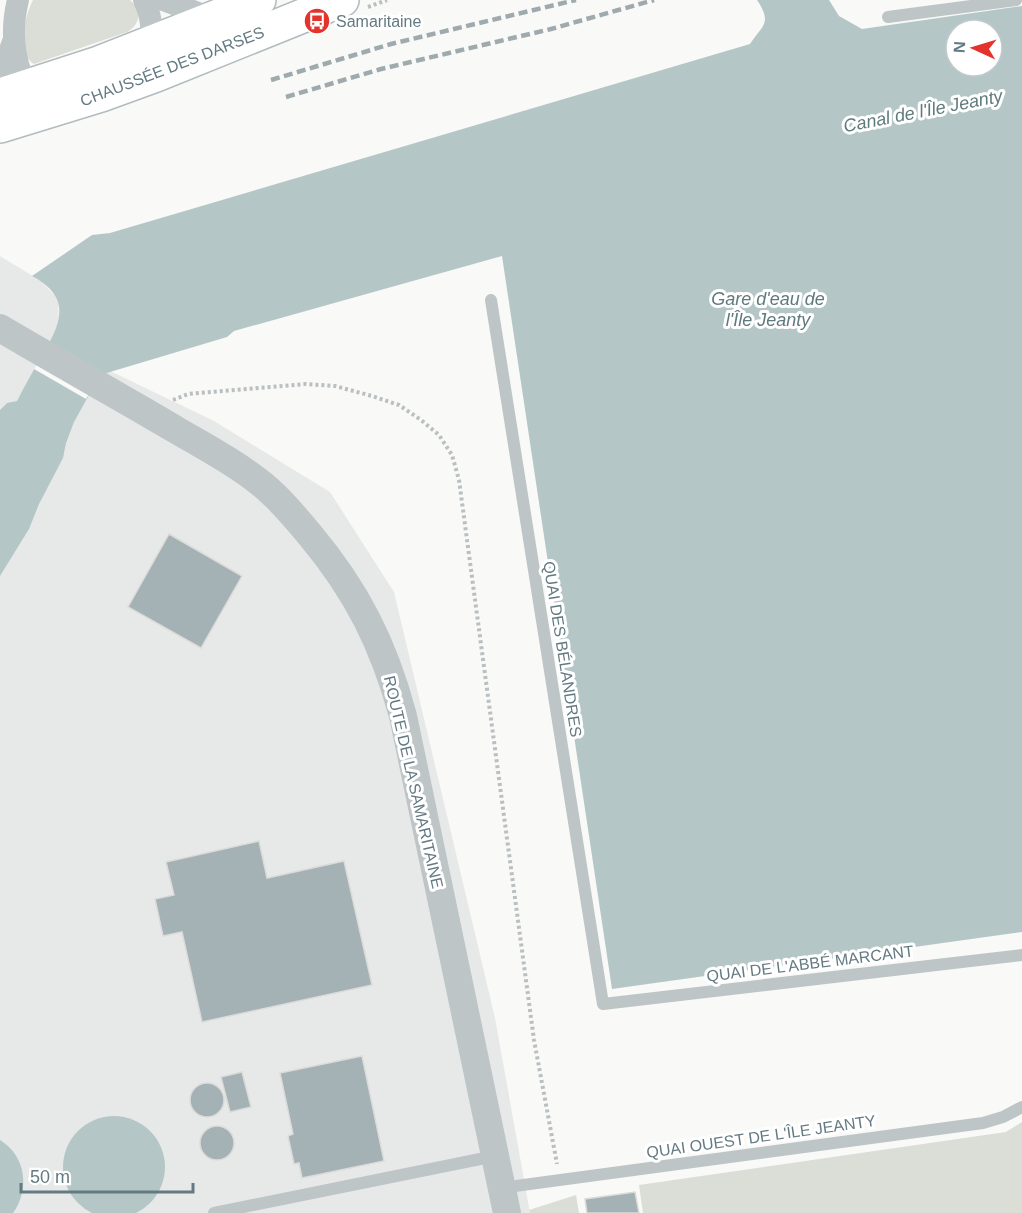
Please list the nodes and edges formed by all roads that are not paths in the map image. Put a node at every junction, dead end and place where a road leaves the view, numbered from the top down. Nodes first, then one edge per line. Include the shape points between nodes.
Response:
1 (144, 0) edge
2 (163, 0) edge
3 (259, 0) edge
4 (342, 0) edge
5 (1016, 0) edge
6 (16, 3) edge
7 (217, 17) junction
8 (888, 17) dead end
9 (14, 37) junction
10 (151, 42) junction
11 (9, 84) edge
12 (123, 87) junction
13 (54, 110) junction
14 (0, 126) edge
15 (491, 300) dead end
16 (7, 333) edge
17 (1022, 955) edge
18 (603, 1004) joint
19 (1022, 1107) edge
20 (495, 1156) junction
21 (504, 1201) edge
22 (214, 1213) edge

1 - 10 street
2 - 7 street
3 - 7 main road, CHAUSSÉE DES DARSES
4 - 12 main road, CHAUSSÉE DES DARSES
5 - 8 lane
6 - 9 street
7 - 10 main road, CHAUSSÉE DES DARSES
9 - 11 street via 17,58
9 - 11 street via 6,61
10 - 11 main road, CHAUSSÉE DES DARSES via 96,64
10 - 12 street via 144,62
11 - 13 street
12 - 13 main road, CHAUSSÉE DES DARSES
13 - 14 main road, CHAUSSÉE DES DARSES
15 - 18 lane, QUAI DES BÉLANDRES
16 - 20 street, ROUTE DE LA SAMARITAINE via 231,463 276,497 353,592 392,677 403,716
17 - 18 lane, QUAI DE L'ABBÉ MARCANT
19 - 21 lane, QUAI OUEST DE L'ÎLE JEANTY via 983,1123 560,1180
20 - 21 street, ROUTE DE LA SAMARITAINE
20 - 22 lane

